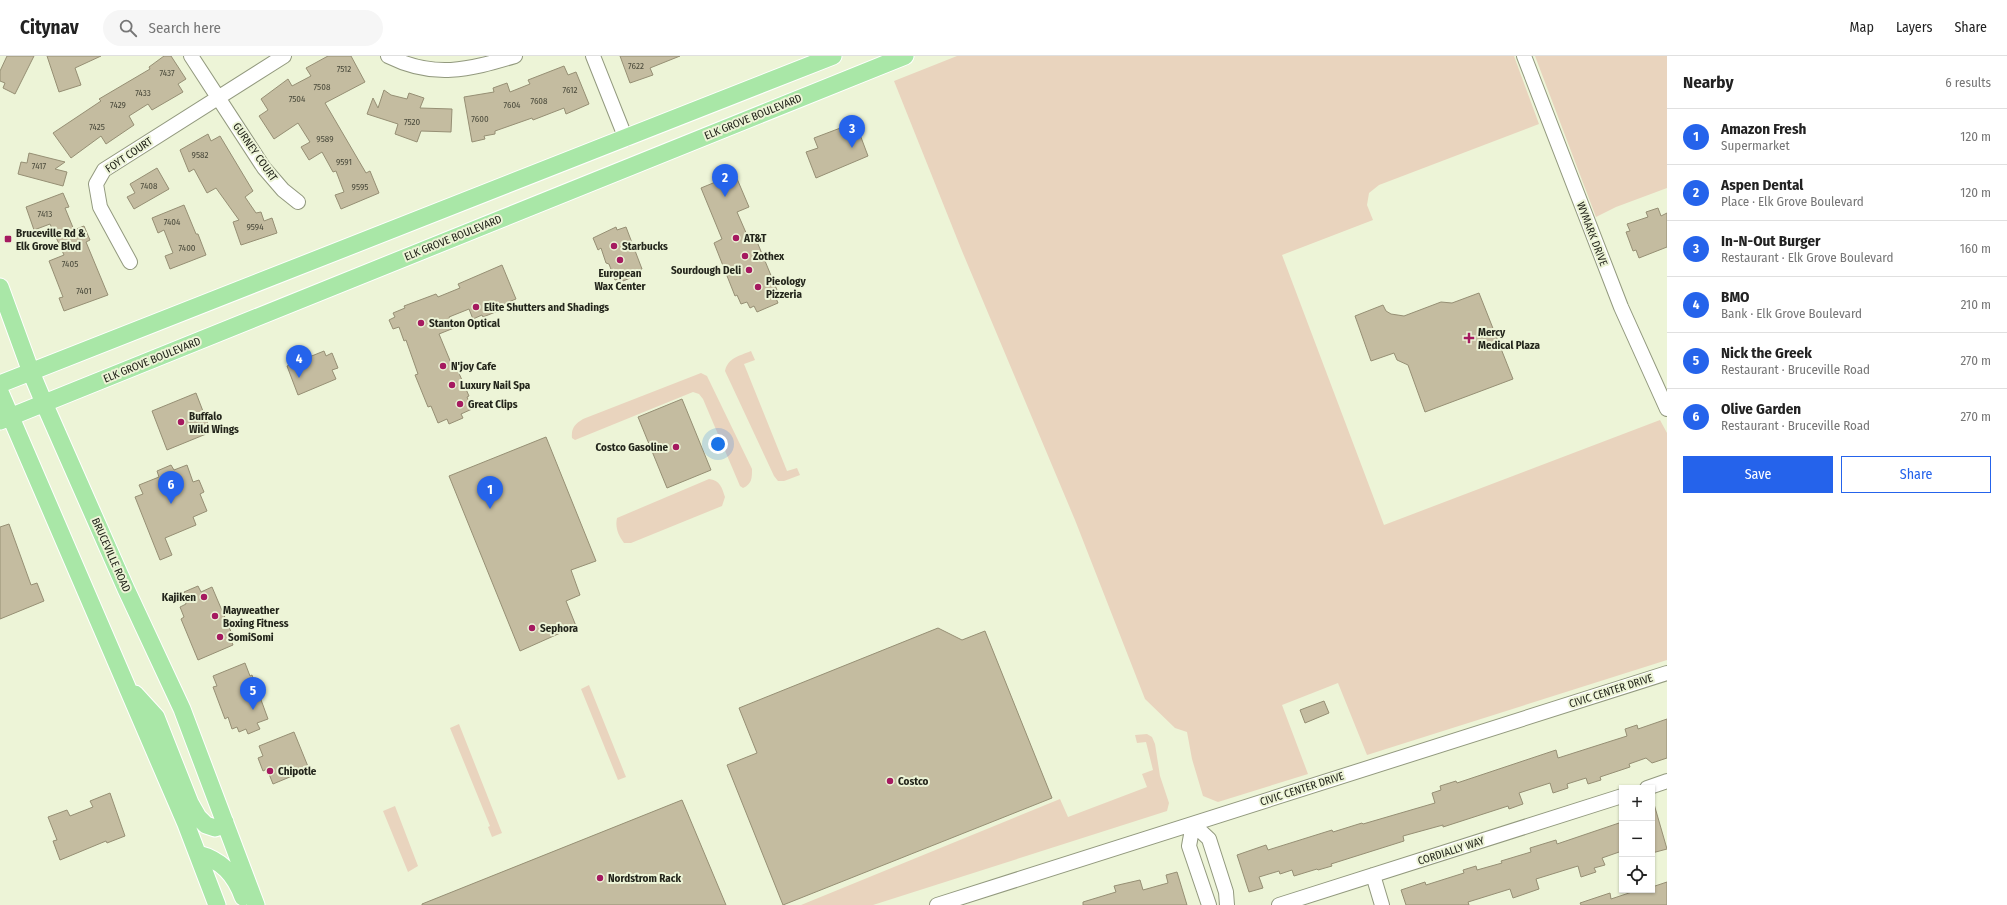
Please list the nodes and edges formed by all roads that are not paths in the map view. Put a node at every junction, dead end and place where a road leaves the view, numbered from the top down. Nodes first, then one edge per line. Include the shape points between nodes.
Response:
1 (190, 56) edge
2 (284, 56) edge
3 (388, 56) edge
4 (515, 56) edge
5 (594, 56) edge
6 (833, 56) edge
7 (905, 56) edge
8 (1524, 56) edge
9 (218, 97) junction
10 (626, 139) junction
11 (298, 202) dead end
12 (130, 262) dead end
13 (0, 287) edge
14 (31, 372) junction
15 (0, 384) edge
16 (0, 392) edge
17 (44, 403) junction
18 (1667, 410) edge
19 (6, 419) edge
20 (1667, 673) edge
21 (128, 687) junction
22 (1667, 781) edge
23 (1655, 785) edge
24 (1619, 797) edge
25 (225, 822) junction
26 (1193, 824) junction
27 (198, 854) junction
28 (1373, 875) junction
29 (217, 905) edge
30 (246, 905) edge
31 (256, 905) edge
32 (937, 905) edge
33 (1209, 905) edge
34 (1227, 905) edge
35 (1279, 905) edge
36 (1382, 905) edge

1 - 9 street, GURNEY COURT
2 - 9 street, FOYT COURT
3 - 4 street via 413,66 443,71 473,68
5 - 10 street
6 - 10 main road
7 - 17 main road, ELK GROVE BOULEVARD
8 - 18 street, WYMARK DRIVE via 1621,308
9 - 11 street, GURNEY COURT via 273,180
9 - 12 street, FOYT COURT via 104,170 96,184 100,207
10 - 14 main road
13 - 14 main road, BRUCEVILLE ROAD
14 - 15 main road
14 - 17 main road, BRUCEVILLE ROAD
16 - 19 main road
17 - 19 main road, ELK GROVE BOULEVARD
17 - 25 main road, BRUCEVILLE ROAD via 182,709
19 - 21 main road
20 - 26 street, CIVIC CENTER DRIVE
21 - 25 main road via 156,717 190,803 198,816 206,825 215,828
21 - 27 main road
22 - 23 street
24 - 28 street, CORDIALLY WAY
25 - 31 main road, BRUCEVILLE ROAD
26 - 32 street, CIVIC CENTER DRIVE
26 - 33 street via 1189,846
26 - 34 street via 1209,840 1226,892
27 - 29 main road
27 - 30 main road via 212,858 224,866 234,878
28 - 35 street, CORDIALLY WAY
28 - 36 street

